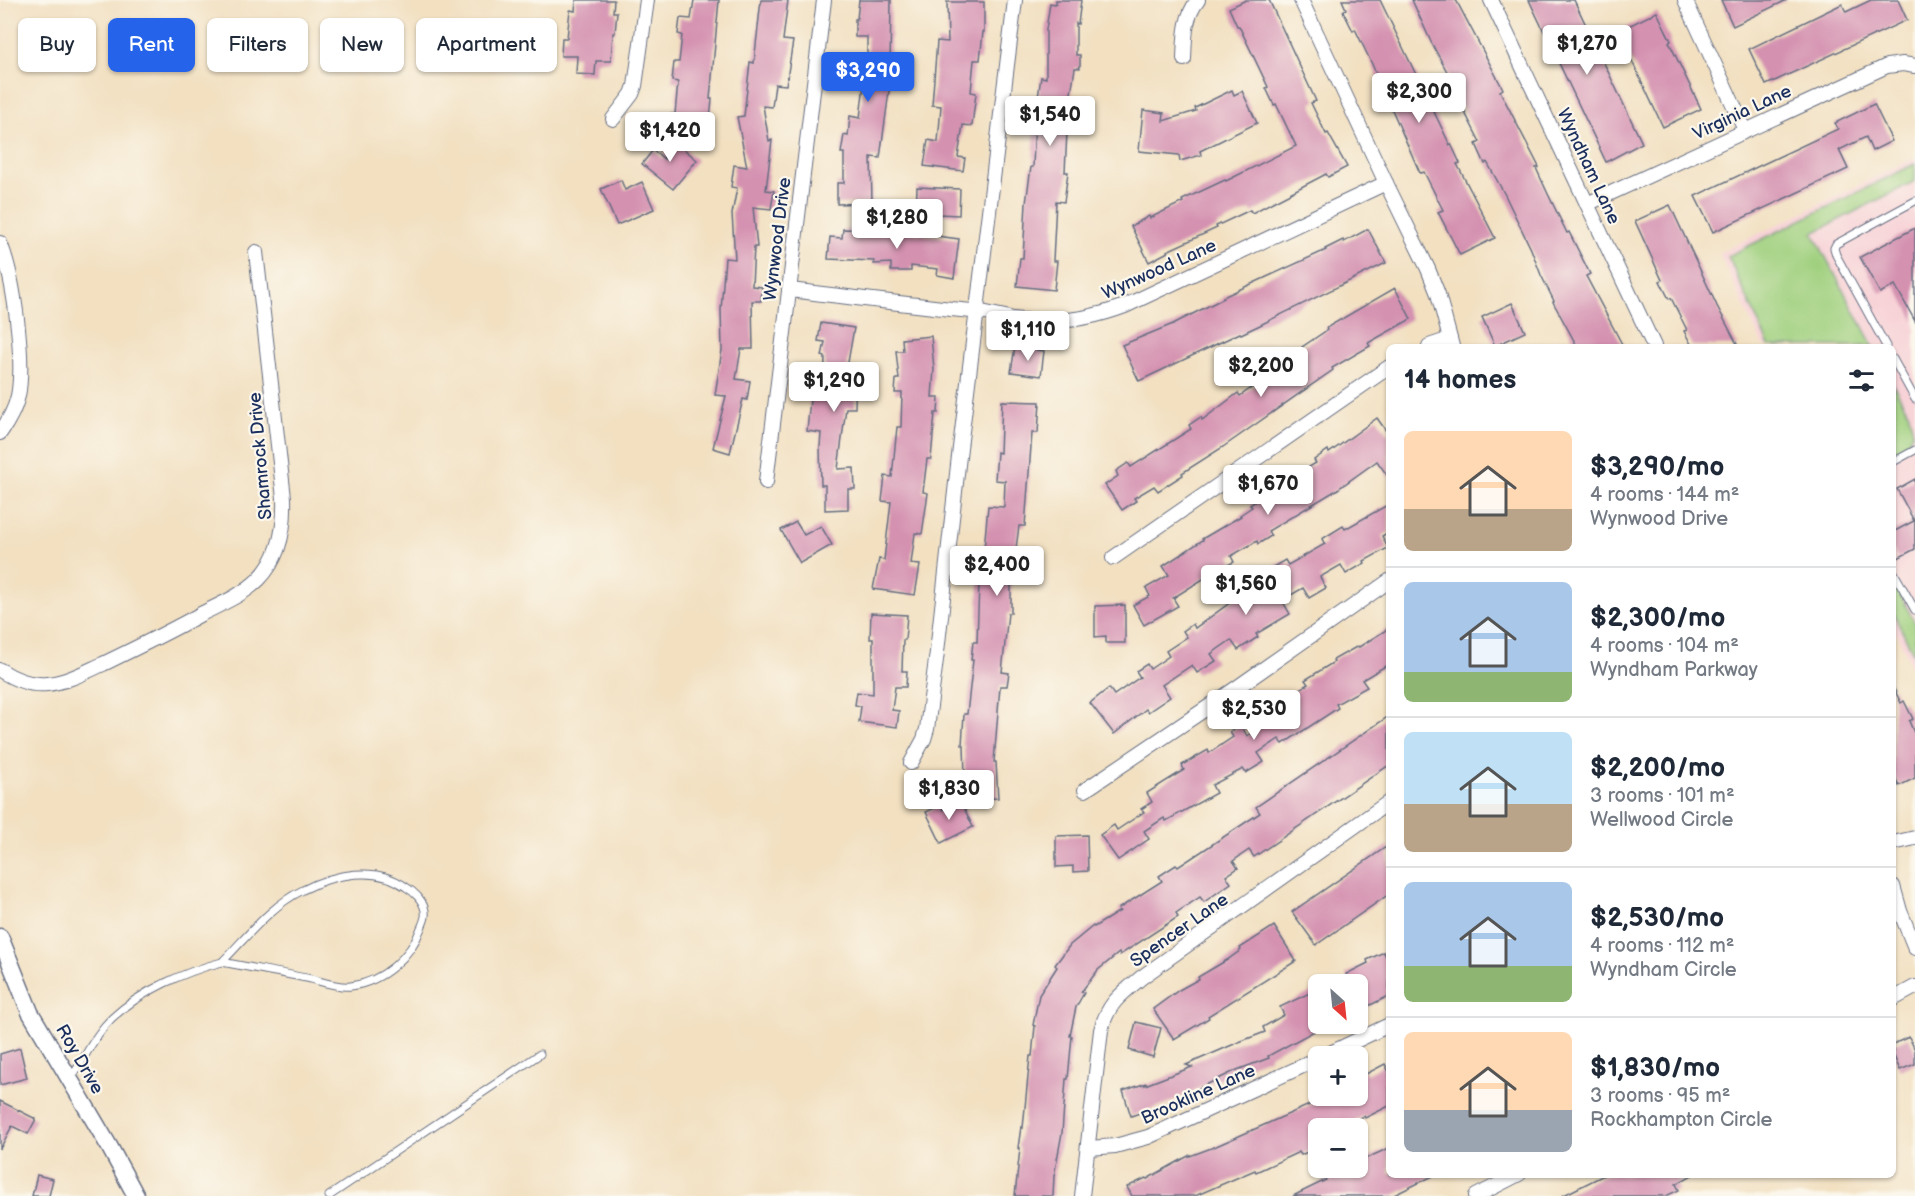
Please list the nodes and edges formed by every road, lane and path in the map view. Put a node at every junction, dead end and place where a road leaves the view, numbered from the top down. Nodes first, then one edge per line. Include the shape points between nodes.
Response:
1 (647, 0) edge
2 (824, 0) edge
3 (1015, 0) edge
4 (1198, 0) edge
5 (1301, 0) edge
6 (1491, 0) edge
7 (1685, 0) edge
8 (1184, 59) dead end
9 (1915, 66) edge
10 (613, 119) dead end
11 (1745, 130) junction
12 (1386, 183) junction
13 (1915, 201) edge
14 (1587, 204) junction
15 (0, 243) edge
16 (256, 252) dead end
17 (789, 290) junction
18 (978, 311) junction
19 (1451, 343) edge
20 (1653, 344) edge
21 (1885, 344) edge
22 (1896, 364) edge
23 (1386, 368) edge
24 (1915, 399) edge
25 (0, 434) edge
26 (1915, 450) edge
27 (1896, 460) edge
28 (766, 482) dead end
29 (1113, 558) dead end
30 (1896, 577) edge
31 (1386, 583) edge
32 (1915, 610) edge
33 (0, 670) edge
34 (911, 763) dead end
35 (1085, 790) dead end
36 (1386, 804) edge
37 (1915, 838) edge
38 (1896, 842) edge
39 (1896, 897) edge
40 (0, 937) edge
41 (1915, 948) edge
42 (222, 962) junction
43 (1915, 987) edge
44 (1896, 997) edge
45 (1386, 1026) edge
46 (1345, 1046) edge
47 (540, 1054) dead end
48 (1308, 1064) edge
49 (68, 1078) junction
50 (1089, 1148) junction
51 (1512, 1178) edge
52 (136, 1196) edge
53 (329, 1196) edge
54 (1082, 1196) edge
55 (1476, 1196) edge

1 - 10 street via 635,86
2 - 17 street, Wynwood Drive
3 - 18 street
4 - 8 street via 1186,25
5 - 12 street
6 - 14 street, Wyndham Lane
7 - 11 street
9 - 11 street, Virginia Lane via 1887,66
11 - 14 street, Virginia Lane
12 - 18 street, Wynwood Lane via 1105,314 1042,322
12 - 19 street via 1428,269
13 - 21 lane via 1834,248
14 - 20 street, Wyndham Lane
15 - 25 street via 8,264 21,376 13,411
16 - 33 street, Shamrock Drive via 284,498 283,532 270,564 261,578 244,591 72,678 31,683
17 - 18 street, Wynwood Lane
17 - 28 street, Wynwood Drive
18 - 34 street via 928,718 924,740
22 - 24 lane
23 - 29 street
26 - 27 lane
30 - 32 lane
31 - 35 street
36 - 50 street, Spencer Lane via 1120,995 1105,1013 1101,1030
37 - 38 street
39 - 41 street
40 - 49 street, Roy Drive via 30,1012
42 - 42 lane via 349,987 372,981 414,946 426,916 424,906 400,882 375,874 338,877 301,891 279,906
42 - 49 lane via 173,980 128,1006 100,1032
43 - 44 street
45 - 46 street
47 - 53 lane
48 - 50 street, Brookline Lane via 1148,1137
49 - 52 street, Roy Drive
50 - 54 street, Spencer Lane
51 - 55 street

